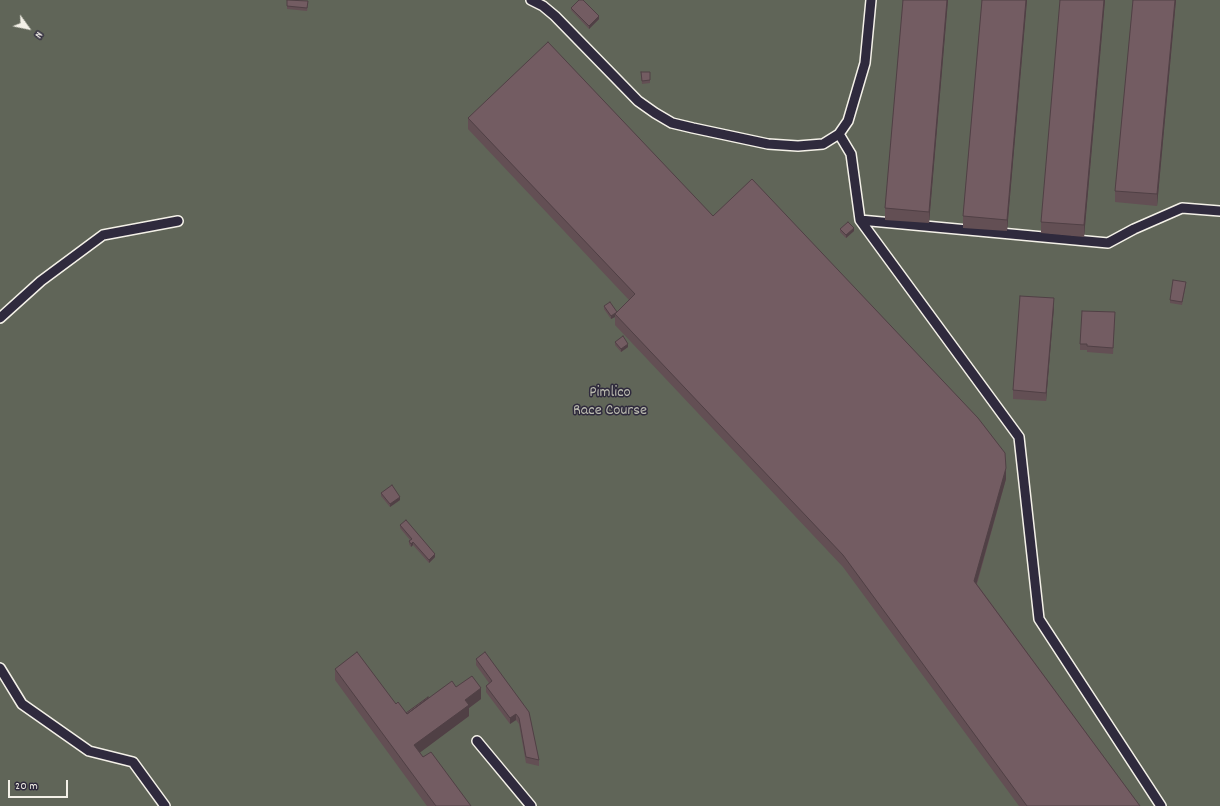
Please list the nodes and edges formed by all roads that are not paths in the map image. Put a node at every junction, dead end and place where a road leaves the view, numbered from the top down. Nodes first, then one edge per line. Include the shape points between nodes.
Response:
1 (531, 0) edge
2 (871, 0) edge
3 (839, 134) junction
4 (1220, 211) edge
5 (860, 220) junction
6 (178, 221) dead end
7 (0, 318) edge
8 (0, 668) edge
9 (476, 741) dead end
10 (166, 806) edge
11 (531, 806) edge
12 (1161, 806) edge

1 - 3 lane via 555,16 638,101 672,123 768,144 798,146 823,144
2 - 3 lane via 865,63 848,121
3 - 5 lane via 851,154
4 - 5 lane via 1182,208 1134,229 1108,244
5 - 12 lane via 1019,437 1039,619
6 - 7 lane via 103,235 41,281
8 - 10 lane via 22,704 90,752 133,762
9 - 11 lane

